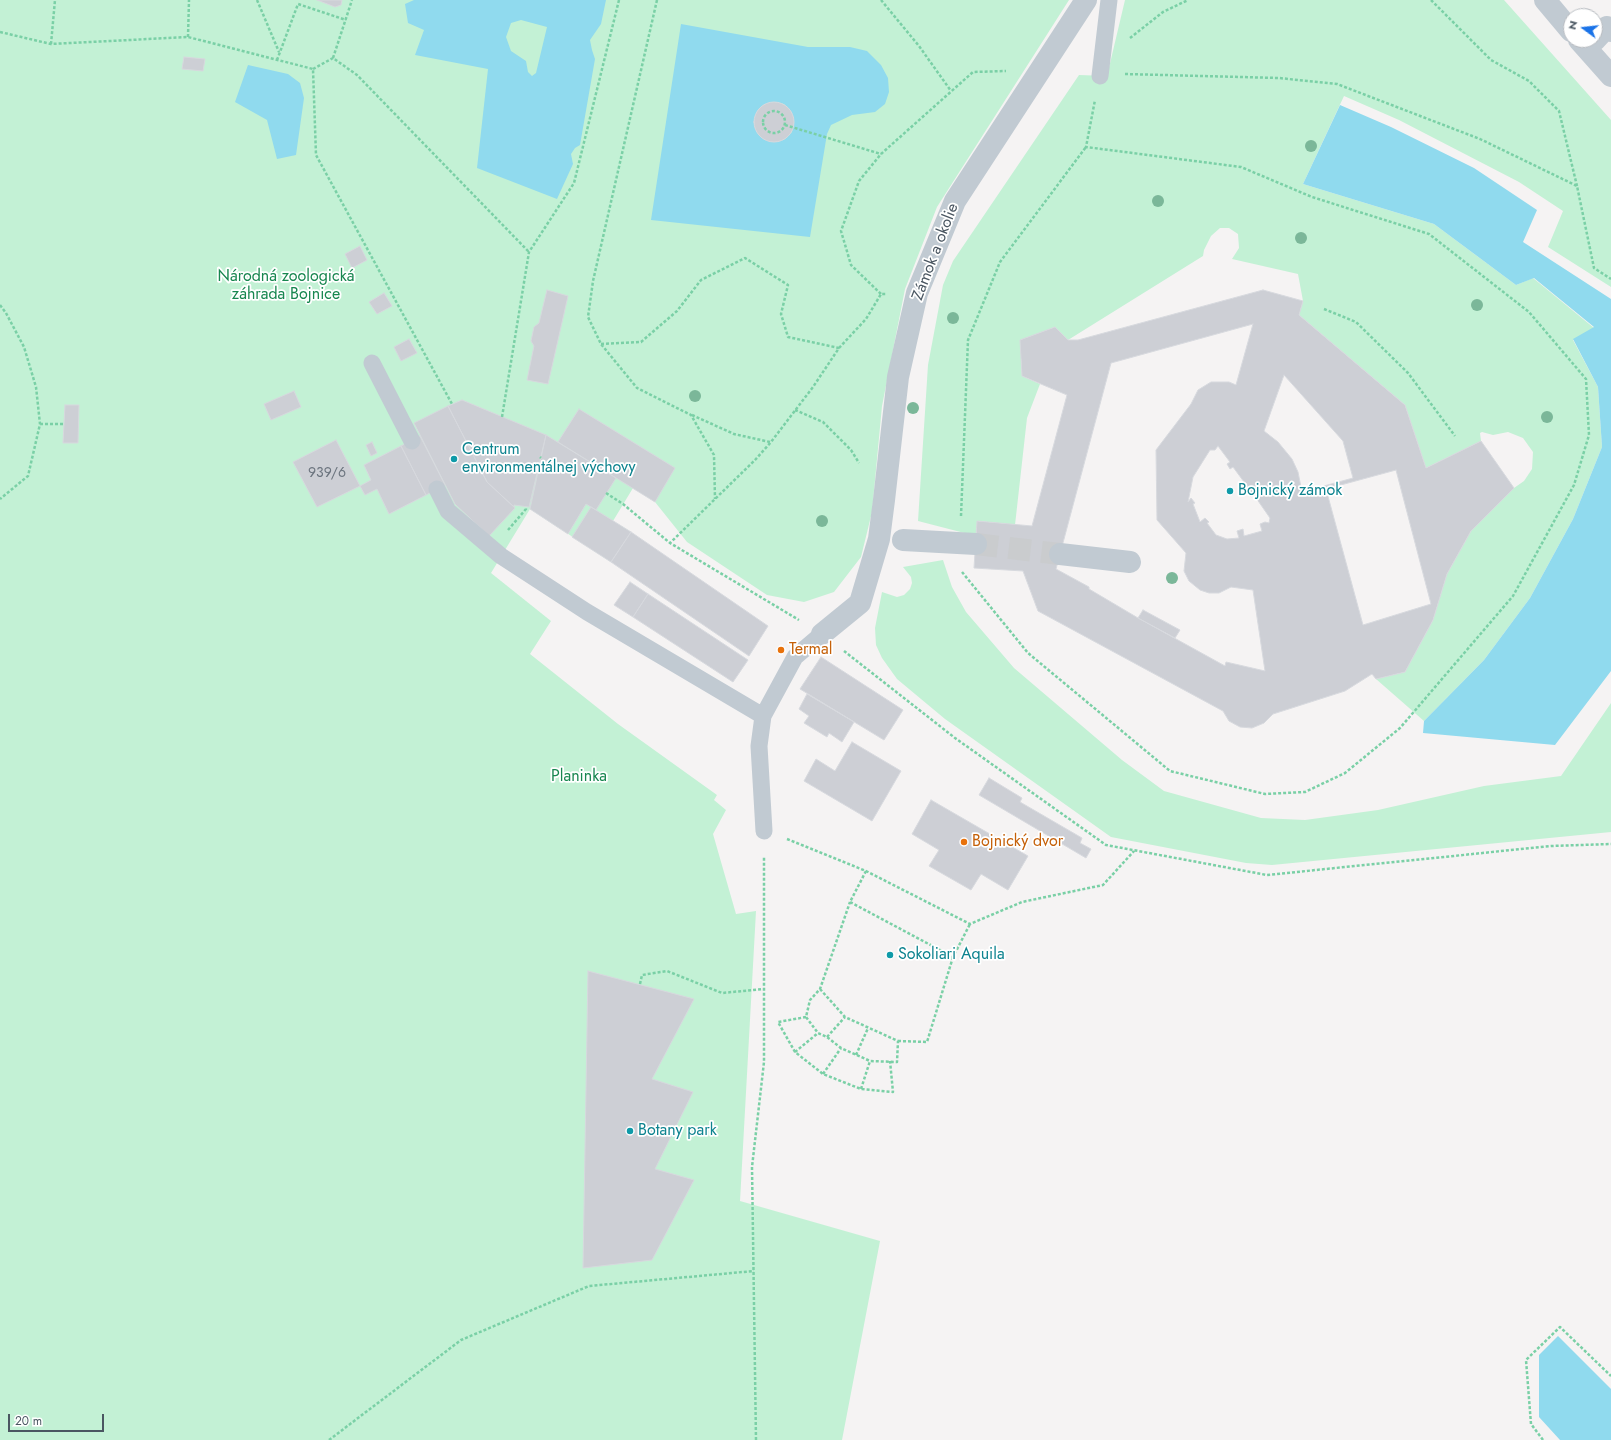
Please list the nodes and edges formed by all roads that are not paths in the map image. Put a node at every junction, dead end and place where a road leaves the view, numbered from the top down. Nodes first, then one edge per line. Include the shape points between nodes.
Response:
1 (1086, 0) edge
2 (1108, 0) edge
3 (1545, 0) edge
4 (1563, 21) edge
5 (1603, 30) edge
6 (1611, 31) edge
7 (1593, 48) edge
8 (1101, 68) road end
9 (1611, 76) edge
10 (372, 363) dead end
11 (412, 441) dead end
12 (437, 489) dead end
13 (879, 539) junction
14 (976, 544) tunnel mouth
15 (1060, 554) tunnel mouth
16 (1130, 562) dead end
17 (822, 634) joint
18 (763, 716) junction
19 (764, 831) road end

1 - 13 street, Zámok a okolie via 955,201 917,293 898,377
2 - 8 lane
3 - 4 street
5 - 6 street via 1607,27
7 - 9 street
10 - 11 lane
12 - 18 lane via 448,511 501,556 586,612
13 - 14 street, bridge
13 - 17 street, Zámok a okolie via 860,602
15 - 16 street
17 - 18 lane via 795,657
18 - 19 lane via 759,746

